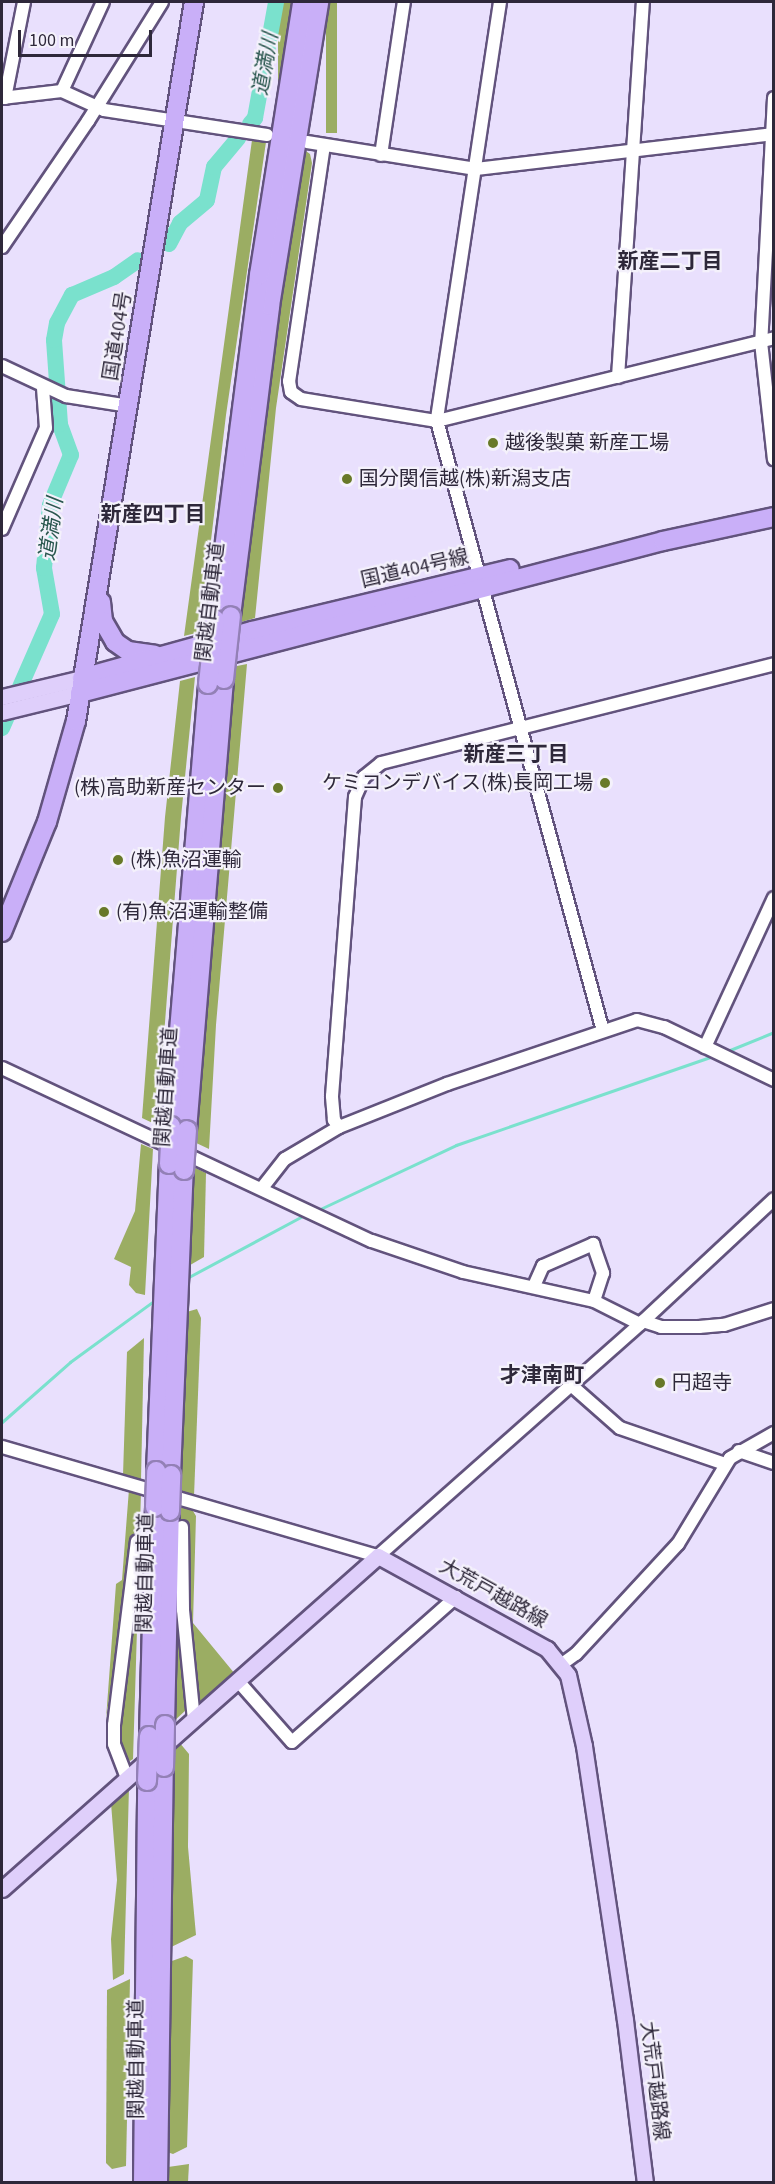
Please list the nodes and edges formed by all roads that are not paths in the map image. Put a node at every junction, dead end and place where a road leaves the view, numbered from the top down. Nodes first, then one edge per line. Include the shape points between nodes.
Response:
1 (24, 2) edge
2 (103, 2) edge
3 (162, 2) edge
4 (194, 2) edge
5 (303, 2) edge
6 (319, 2) edge
7 (404, 2) edge
8 (500, 2) edge
9 (643, 2) edge
10 (62, 91) junction
11 (3, 98) edge
12 (774, 99) edge
13 (97, 106) junction
14 (175, 120) junction
15 (772, 134) edge
16 (267, 135) dead end
17 (307, 142) dead end
18 (324, 146) junction
19 (630, 153) junction
20 (381, 154) junction
21 (476, 169) junction
22 (2, 247) edge
23 (774, 338) edge
24 (761, 342) junction
25 (2, 366) edge
26 (618, 377) junction
27 (43, 388) junction
28 (129, 406) junction
29 (437, 421) junction
30 (774, 459) edge
31 (774, 505) edge
32 (774, 517) edge
33 (2, 529) edge
34 (99, 579) junction
35 (483, 582) junction
36 (223, 618) junction
37 (166, 656) junction
38 (774, 664) edge
39 (81, 685) junction
40 (2, 697) edge
41 (2, 712) edge
42 (522, 729) junction
43 (774, 898) edge
44 (2, 932) edge
45 (603, 1031) junction
46 (705, 1047) junction
47 (2, 1068) edge
48 (774, 1080) edge
49 (339, 1127) junction
50 (262, 1188) junction
51 (774, 1199) edge
52 (172, 1277) junction
53 (534, 1286) junction
54 (594, 1301) junction
55 (774, 1309) edge
56 (642, 1323) junction
57 (571, 1385) junction
58 (774, 1433) edge
59 (2, 1447) edge
60 (739, 1451) junction
61 (774, 1463) edge
62 (725, 1464) junction
63 (163, 1473) junction
64 (163, 1509) junction
65 (182, 1527) dead end
66 (137, 1541) dead end
67 (378, 1556) junction
68 (456, 1597) junction
69 (562, 1664) junction
70 (238, 1681) junction
71 (194, 1720) junction
72 (128, 1778) junction
73 (2, 1889) edge
74 (143, 2182) edge
75 (158, 2182) edge
76 (645, 2182) edge

1 - 11 street
2 - 10 street
3 - 13 street
4 - 14 highway, 国道404号
5 - 36 highway, 関越自動車道 via 259,275
6 - 36 highway, 関越自動車道
7 - 20 street
8 - 21 street
9 - 19 street
10 - 11 street
10 - 13 street
12 - 15 street
13 - 14 street
13 - 22 street
14 - 16 street
14 - 28 highway, 国道404号
15 - 19 street
15 - 24 street
17 - 18 street
18 - 20 street
18 - 29 street via 289,381 291,392 313,403
19 - 21 street
19 - 26 street
20 - 21 street
21 - 29 street
23 - 24 street
24 - 26 street
24 - 30 street
25 - 27 street
26 - 29 street
27 - 28 street via 66,396
27 - 33 street via 46,428
28 - 34 highway, 国道404号
29 - 35 street
31 - 35 highway, 国道404号線
32 - 35 highway, 国道404号線
34 - 37 highway via 103,621 115,642 141,655
34 - 39 highway, 国道404号
35 - 37 highway, 国道404号線 via 252,631
35 - 39 highway, 国道404号線
35 - 42 street
36 - 52 highway, 関越自動車道, bridge via 179,1128
37 - 39 highway, 国道404号線
38 - 42 street
39 - 40 main road
39 - 41 main road
39 - 44 highway via 66,762 47,822
42 - 45 street
42 - 49 street via 381,763 359,786 355,797 332,1096 334,1120
43 - 46 street
45 - 46 street via 645,1020
45 - 49 street via 447,1084
46 - 48 street
47 - 50 street
49 - 50 street via 285,1159
50 - 53 street via 322,1220 409,1255 463,1272
51 - 56 street
52 - 63 highway, 関越自動車道 via 177,1328
52 - 63 highway, 関越自動車道 via 161,1338
53 - 54 street
53 - 54 street via 543,1266 593,1244 603,1273
54 - 56 street
55 - 56 street via 707,1327 670,1328
56 - 57 street
57 - 62 street via 620,1428
57 - 67 street
58 - 60 street
59 - 67 street
60 - 61 street
60 - 62 street
62 - 69 street via 678,1545 576,1654
63 - 64 highway, 関越自動車道, bridge
64 - 74 highway, 関越自動車道, bridge via 147,1782
64 - 75 highway, 関越自動車道, bridge via 165,1725
65 - 71 street via 183,1610
66 - 72 street via 114,1725 114,1744
67 - 68 main road, 大荒戸越路線
67 - 70 main road
68 - 69 main road, 大荒戸越路線 via 547,1649
68 - 70 street via 292,1742
69 - 76 main road, 大荒戸越路線 via 581,1730
70 - 71 main road
71 - 72 main road
72 - 73 main road

